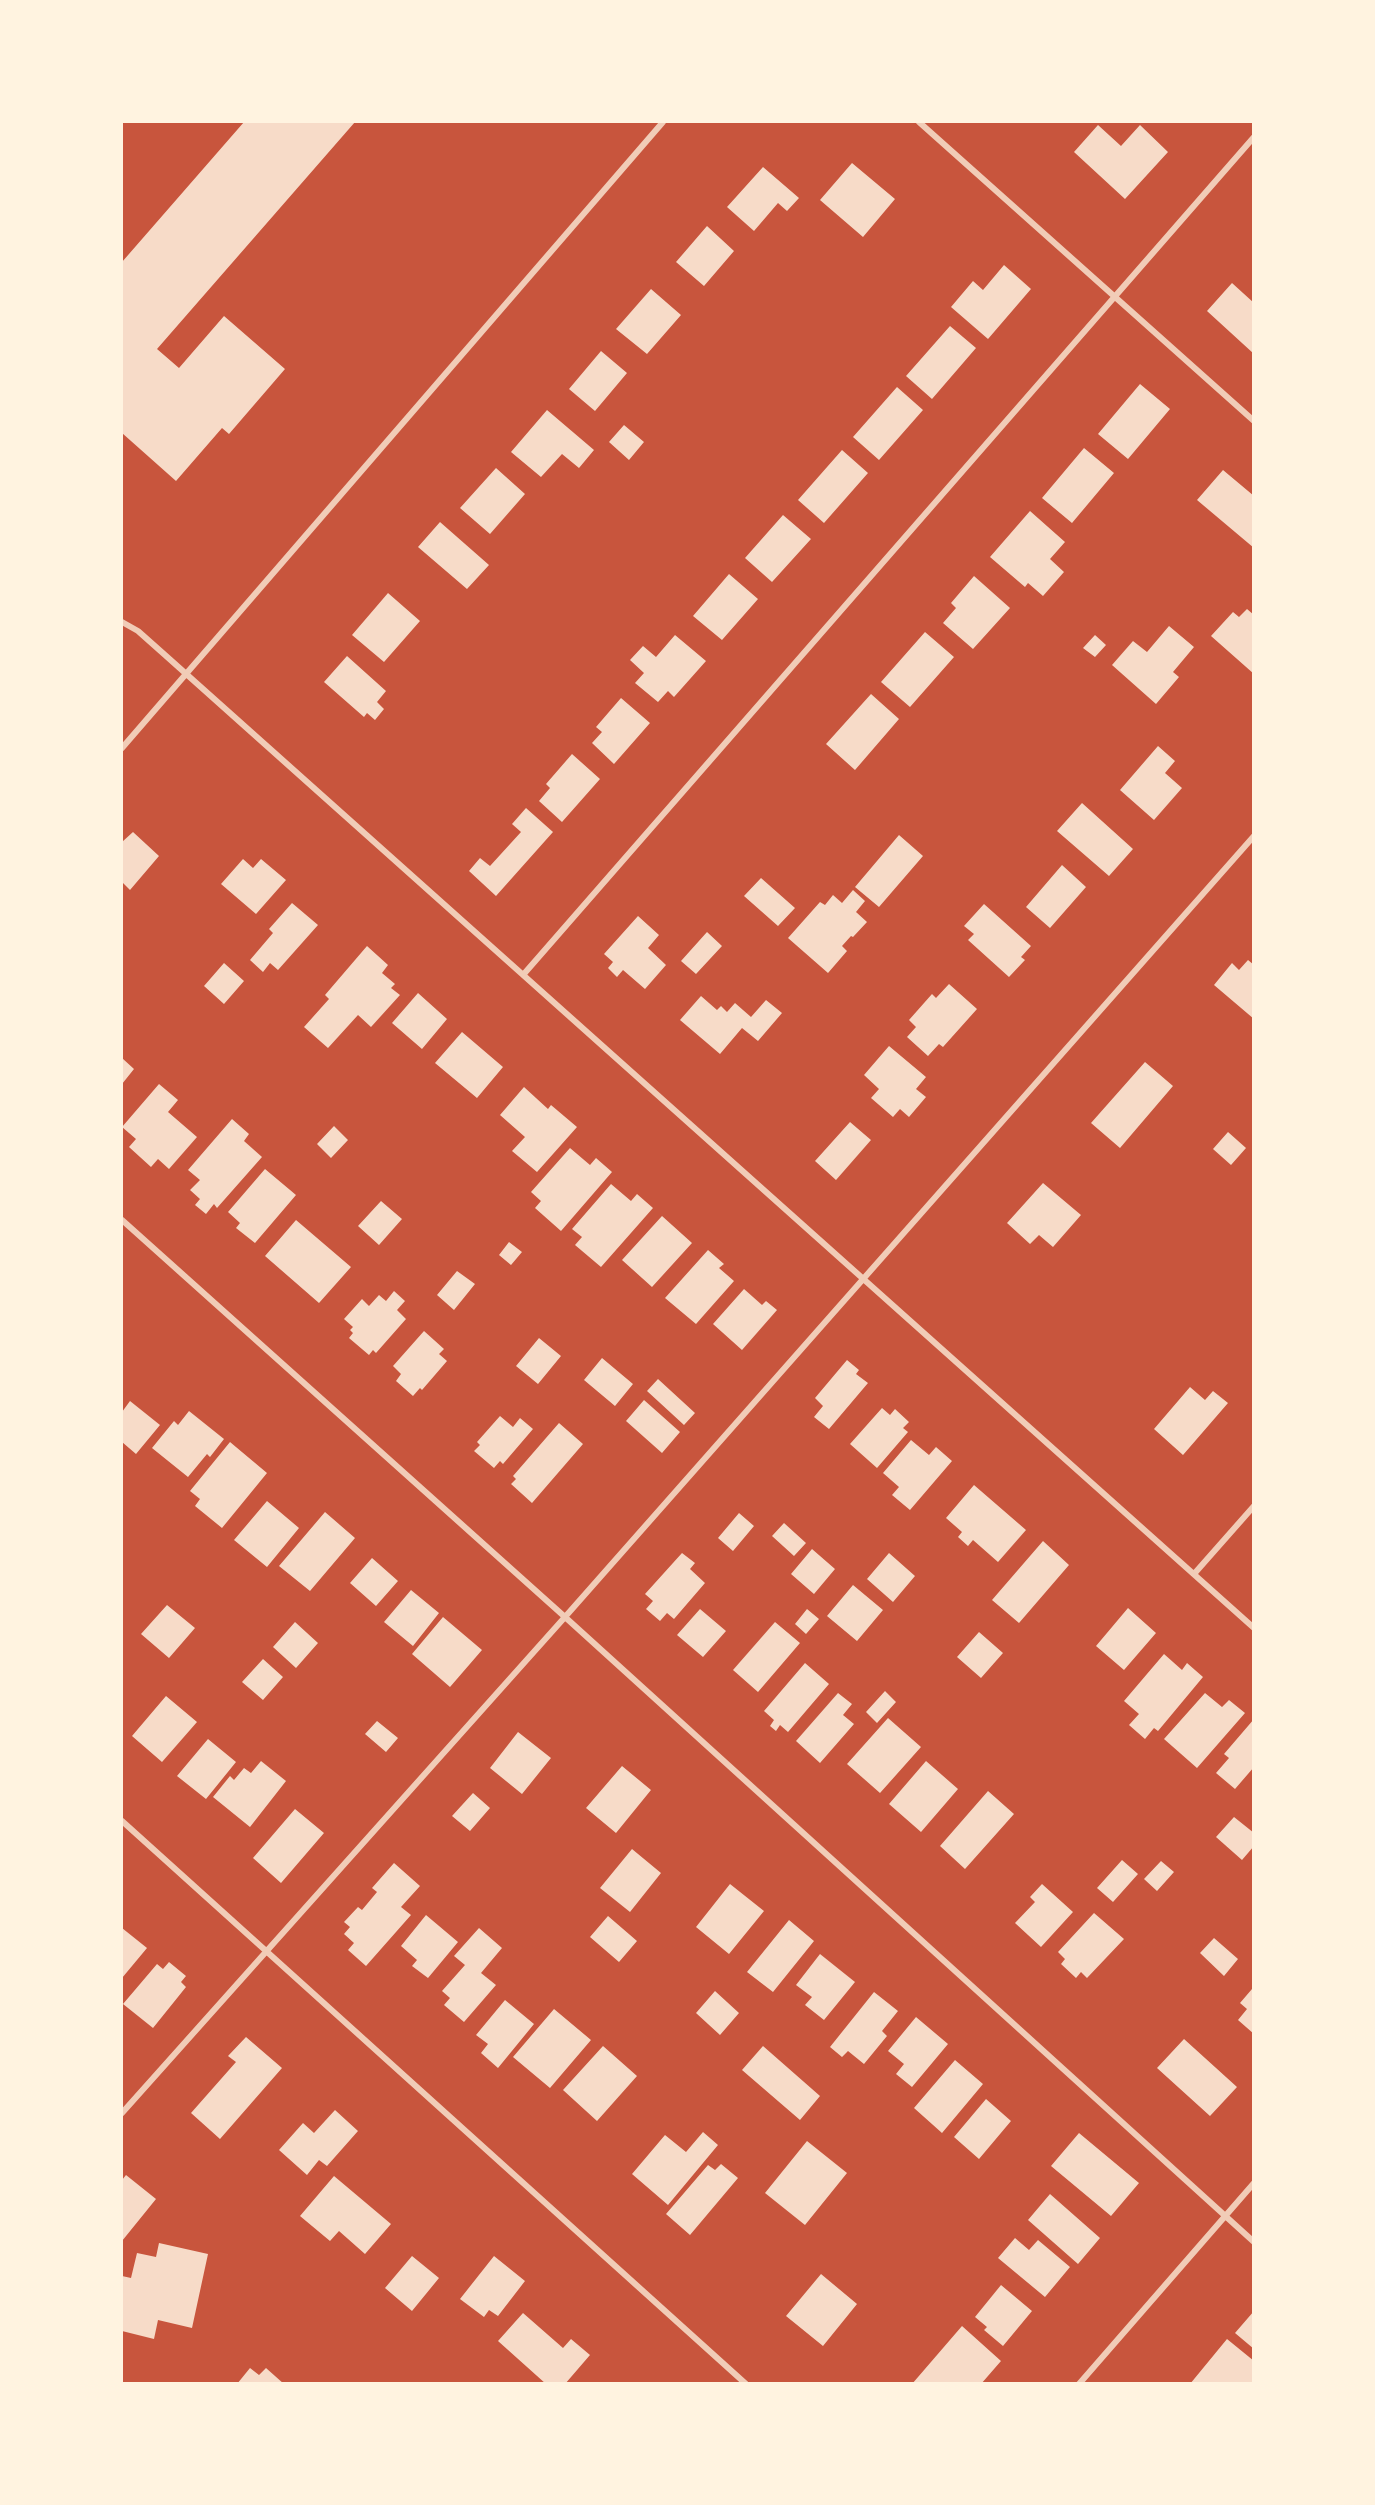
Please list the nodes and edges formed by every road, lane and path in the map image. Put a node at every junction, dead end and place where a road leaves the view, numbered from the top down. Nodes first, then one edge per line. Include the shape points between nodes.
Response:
1 (663, 122) edge
2 (920, 122) edge
3 (1254, 137) edge
4 (1114, 296) junction
5 (1254, 421) edge
6 (122, 622) edge
7 (186, 673) junction
8 (122, 748) edge
9 (1254, 836) edge
10 (523, 975) junction
11 (122, 1220) edge
12 (864, 1278) junction
13 (1254, 1506) edge
14 (1194, 1574) junction
15 (565, 1617) junction
16 (1254, 1628) edge
17 (122, 1821) edge
18 (267, 1950) junction
19 (122, 2113) edge
20 (1254, 2183) edge
21 (1224, 2217) junction
22 (1254, 2242) edge
23 (746, 2384) edge
24 (1079, 2384) edge

1 - 7 street
2 - 4 street
3 - 4 street
4 - 5 street
4 - 10 street
6 - 7 street
7 - 8 street
7 - 10 street
9 - 12 street
10 - 12 street
11 - 15 street
12 - 14 street
12 - 15 street
13 - 14 street
14 - 16 street
15 - 18 street
15 - 21 street
17 - 18 street
18 - 19 street
18 - 23 street
20 - 21 street
21 - 22 street
21 - 24 street

